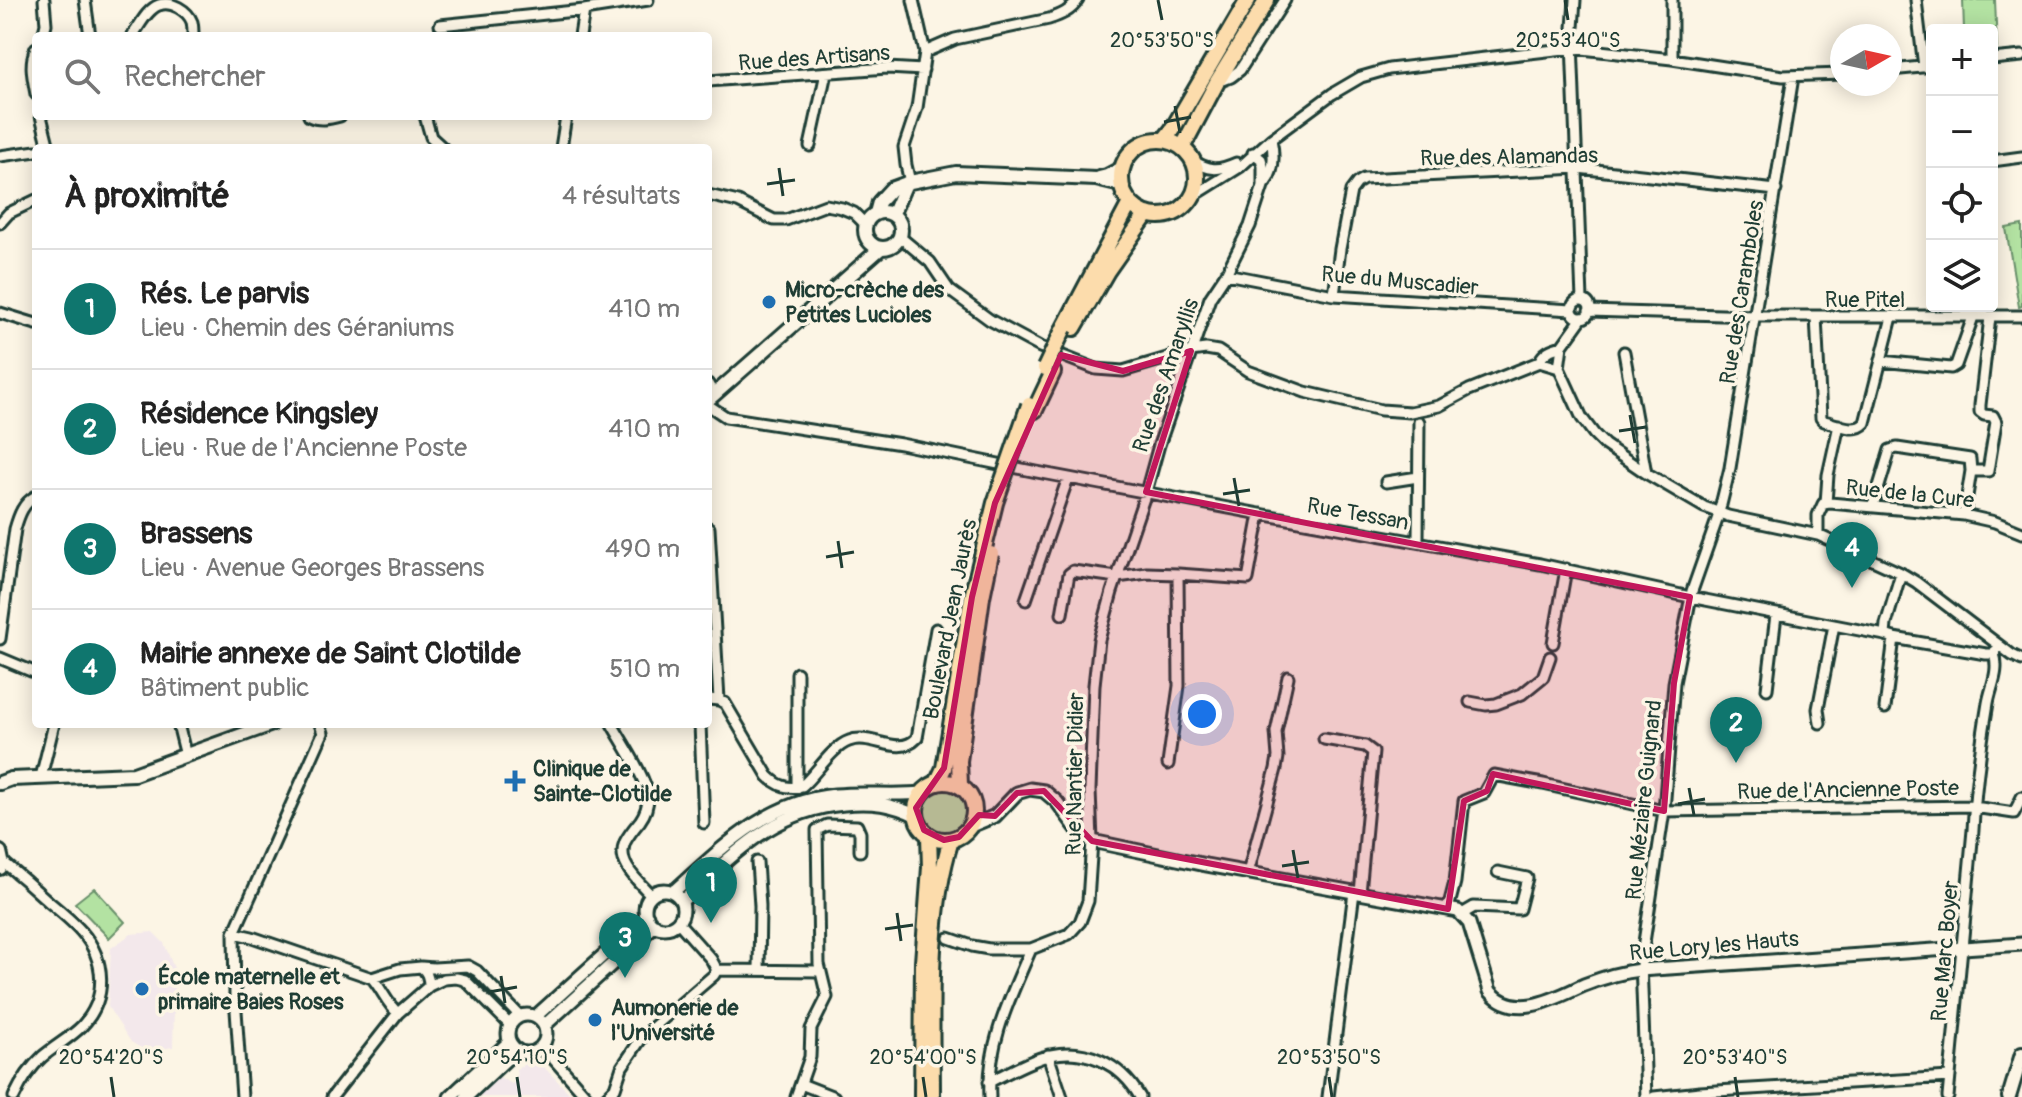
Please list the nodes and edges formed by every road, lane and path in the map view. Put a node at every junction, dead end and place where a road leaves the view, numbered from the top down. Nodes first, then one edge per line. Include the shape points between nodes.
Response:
1 (44, 0) edge
2 (85, 0) edge
3 (648, 0) edge
4 (913, 0) edge
5 (1078, 0) edge
6 (1248, 0) edge
7 (1267, 0) edge
8 (1285, 0) edge
9 (1575, 0) edge
10 (1672, 0) edge
11 (1916, 0) edge
12 (584, 10) junction
13 (440, 25) dead end
14 (44, 32) edge
15 (89, 32) edge
16 (135, 32) edge
17 (193, 32) edge
18 (581, 32) edge
19 (1573, 48) junction
20 (925, 52) junction
21 (1926, 55) edge
22 (2022, 56) edge
23 (1998, 58) edge
24 (1672, 59) junction
25 (1926, 66) edge
26 (1902, 69) edge
27 (923, 70) junction
28 (826, 73) junction
29 (1830, 75) edge
30 (1793, 77) junction
31 (712, 81) edge
32 (1217, 82) junction
33 (42, 120) edge
34 (426, 120) edge
35 (565, 120) edge
36 (1271, 139) junction
37 (1164, 140) junction
38 (48, 144) edge
39 (439, 144) edge
40 (562, 144) edge
41 (810, 146) dead end
42 (32, 152) edge
43 (1253, 153) junction
44 (1187, 154) junction
45 (0, 156) edge
46 (2022, 157) edge
47 (1998, 160) edge
48 (1122, 168) junction
49 (1578, 168) junction
50 (1096, 179) junction
51 (908, 182) junction
52 (1121, 185) junction
53 (1263, 186) junction
54 (1776, 190) junction
55 (712, 196) edge
56 (1192, 197) junction
57 (32, 202) edge
58 (1130, 203) junction
59 (876, 213) junction
60 (893, 213) junction
61 (1147, 214) junction
62 (0, 223) edge
63 (866, 225) junction
64 (900, 237) junction
65 (876, 245) junction
66 (1226, 274) junction
67 (1334, 295) junction
68 (1582, 300) junction
69 (1572, 310) junction
70 (0, 313) edge
71 (1586, 314) junction
72 (1755, 316) junction
73 (1816, 316) junction
74 (2022, 316) edge
75 (1892, 317) junction
76 (1973, 317) junction
77 (1990, 317) junction
78 (32, 323) edge
79 (1068, 330) junction
80 (1562, 346) junction
81 (1191, 351) junction
82 (1624, 352) dead end
83 (1881, 361) junction
84 (1539, 362) junction
85 (1559, 368) junction
86 (712, 394) edge
87 (712, 399) edge
88 (1419, 422) dead end
89 (1839, 425) junction
90 (1971, 471) junction
91 (1646, 473) junction
92 (1418, 477) junction
93 (1068, 478) junction
94 (1386, 482) dead end
95 (1146, 492) junction
96 (32, 498) edge
97 (1826, 503) junction
98 (1873, 506) junction
99 (1719, 513) junction
100 (1260, 514) junction
101 (1964, 515) junction
102 (2022, 533) edge
103 (1818, 535) junction
104 (1418, 541) junction
105 (1566, 569) junction
106 (1901, 573) junction
107 (1178, 574) junction
108 (1117, 577) junction
109 (977, 597) junction
110 (1690, 597) junction
111 (1026, 600) dead end
112 (1062, 614) dead end
113 (1776, 615) junction
114 (1834, 625) junction
115 (936, 629) dead end
116 (1890, 636) junction
117 (0, 639) edge
118 (1553, 643) dead end
119 (1996, 649) junction
120 (712, 657) edge
121 (1550, 657) dead end
122 (0, 658) edge
123 (2022, 660) edge
124 (32, 671) edge
125 (797, 673) dead end
126 (1288, 677) dead end
127 (1767, 689) dead end
128 (713, 700) edge
129 (1470, 702) dead end
130 (1885, 708) dead end
131 (1820, 723) dead end
132 (53, 728) edge
133 (179, 728) edge
134 (232, 728) edge
135 (261, 728) edge
136 (321, 728) edge
137 (614, 728) edge
138 (700, 728) edge
139 (235, 738) junction
140 (1324, 739) dead end
141 (186, 756) junction
142 (1168, 764) dead end
143 (41, 777) junction
144 (0, 783) edge
145 (937, 783) junction
146 (960, 785) junction
147 (797, 788) junction
148 (922, 793) junction
149 (2022, 797) edge
150 (1974, 806) junction
151 (1664, 811) junction
152 (917, 816) junction
153 (977, 819) junction
154 (704, 823) dead end
155 (929, 836) junction
156 (951, 840) junction
157 (1092, 841) junction
158 (860, 851) dead end
159 (1, 861) edge
160 (757, 862) dead end
161 (1498, 872) dead end
162 (1248, 873) junction
163 (1357, 892) junction
164 (651, 895) junction
165 (678, 896) junction
166 (1448, 909) junction
167 (1462, 914) junction
168 (651, 921) junction
169 (678, 922) junction
170 (234, 933) junction
171 (949, 938) dead end
172 (2022, 944) edge
173 (1962, 948) junction
174 (1031, 949) junction
175 (421, 967) junction
176 (717, 970) junction
177 (759, 970) junction
178 (1640, 970) junction
179 (820, 971) junction
180 (392, 972) junction
181 (372, 978) junction
182 (429, 986) junction
183 (383, 990) junction
184 (398, 1013) junction
185 (520, 1016) junction
186 (541, 1021) junction
187 (510, 1025) junction
188 (513, 1046) junction
189 (542, 1046) junction
190 (2022, 1054) edge
191 (1048, 1055) junction
192 (1950, 1077) junction
193 (927, 1078) junction
194 (989, 1082) junction
195 (801, 1084) junction
196 (14, 1097) edge
197 (242, 1097) edge
198 (332, 1097) edge
199 (450, 1097) edge
200 (466, 1097) edge
201 (587, 1097) edge
202 (606, 1097) edge
203 (796, 1097) edge
204 (834, 1097) edge
205 (922, 1097) edge
206 (932, 1097) edge
207 (990, 1097) edge
208 (1062, 1097) edge
209 (1140, 1097) edge
210 (1328, 1097) edge
211 (1646, 1097) edge
212 (1654, 1097) edge
213 (1948, 1097) edge
214 (2009, 1097) edge

1 - 14 street
2 - 15 street
3 - 12 street
4 - 20 street, Rue des Artisans
5 - 20 street via 1049,19 955,39
6 - 37 main road
7 - 32 main road
8 - 32 street via 1240,70
9 - 19 street
10 - 24 street
11 - 21 street
12 - 13 street
12 - 18 street
16 - 17 street via 150,11 169,4 182,9
19 - 24 street
19 - 36 street via 1374,72 1332,94
19 - 49 street
20 - 27 street, Rue des Artisans
22 - 23 street
24 - 30 street
25 - 26 street
27 - 28 street, Rue des Artisans
27 - 51 street, Rue des Artisans via 904,147
28 - 31 street, Rue des Artisans
28 - 41 street
29 - 30 street
30 - 54 street, Rue des Caramboles
32 - 44 main road
33 - 38 street
34 - 39 street
35 - 40 street
36 - 43 street
36 - 53 street, Rue des Amaryllis via 1269,178
37 - 44 main road
37 - 48 main road via 1140,145
42 - 45 street
43 - 44 street via 1225,168 1205,168
43 - 53 street via 1261,159
43 - 56 street
44 - 56 main road via 1196,172
46 - 47 street
48 - 50 main road
48 - 52 main road
49 - 54 street, Rue des Alamandas
49 - 67 street, Rue des Alamandas via 1364,179 1351,191
49 - 68 street
50 - 51 main road via 956,173
50 - 52 main road
51 - 59 main road via 891,189
51 - 60 main road
52 - 58 main road
53 - 66 street, Rue des Amaryllis
54 - 72 street, Rue des Caramboles
55 - 63 street via 774,220 826,205 842,208
56 - 61 main road via 1173,214
57 - 62 street
58 - 61 main road
58 - 79 main road, Boulevard Jean Jaurès
59 - 60 main road
59 - 63 main road
60 - 64 main road via 901,225
61 - 79 main road, Boulevard Jean Jaurès
63 - 65 main road via 867,237
64 - 65 main road via 892,246
64 - 81 street via 930,262 949,290 990,320 1080,363 1123,371
65 - 86 main road via 860,266
66 - 67 street, Rue du Muscadier
66 - 81 street, Rue des Amaryllis via 1210,298
67 - 69 street, Rue du Muscadier
68 - 69 street
68 - 71 street
69 - 71 street via 1576,317
70 - 78 street
71 - 72 street
71 - 80 street
72 - 73 street, Rue Pitel
72 - 99 street, Rue des Caramboles
73 - 75 street, Rue Pitel
73 - 89 street via 1821,418
74 - 77 street, Rue Pitel
75 - 76 street, Rue Pitel
75 - 83 street
76 - 77 street, Rue Pitel
76 - 83 street via 1951,368
77 - 90 street via 1980,412 1996,422 1988,471
79 - 109 main road, Boulevard Jean Jaurès, bridge via 995,503
80 - 84 street via 1550,349
80 - 85 street
81 - 84 street via 1218,351 1248,371 1305,392 1410,412 1439,406
81 - 95 street, Rue des Amaryllis
82 - 91 street
83 - 89 street via 1863,427
84 - 85 street
85 - 91 street via 1594,434
87 - 93 street, Rue Tessan via 726,417 901,444
88 - 92 street
89 - 97 street
90 - 98 street via 1966,457 1893,448
90 - 101 street
91 - 99 street
92 - 94 street
92 - 104 street
93 - 95 street, Rue Tessan
93 - 111 street
95 - 100 street, Rue Tessan
95 - 108 street, Rue Nantier Didier
96 - 117 street via 15,529
97 - 98 street, Rue de la Cure
97 - 103 street, Rue de la Cure via 1818,515
98 - 101 street, Rue de la Cure
99 - 103 street
99 - 110 street, Rue Méziaire Guignard
100 - 104 street, Rue Tessan
100 - 107 street via 1248,579
101 - 102 street, Rue de la Cure
103 - 106 street
104 - 105 street, Rue Tessan
105 - 110 street, Rue Tessan
105 - 118 street
106 - 116 street via 1886,624
106 - 119 street
107 - 108 street
107 - 142 street via 1179,686
108 - 112 street via 1073,571
108 - 157 street, Rue Nantier Didier via 1099,640 1094,685
109 - 145 main road, Boulevard Jean Jaurès
109 - 146 main road, Boulevard Jean Jaurès
110 - 113 street, Rue Tessan
110 - 151 street, Rue Méziaire Guignard via 1674,683
113 - 114 street, Rue Tessan
113 - 127 street
114 - 116 street, Rue Tessan
114 - 131 street
115 - 147 street via 917,738 902,746 849,741
116 - 119 street, Rue Tessan
116 - 130 street
119 - 123 street
119 - 150 street, Rue Marc Boyer
120 - 128 street
121 - 129 street via 1543,677 1522,694 1496,704
122 - 124 street
125 - 147 street
126 - 162 street via 1276,732 1276,769
128 - 147 street via 725,703 768,776 783,787
132 - 143 street
133 - 141 street
134 - 139 street
135 - 139 main road
136 - 170 street
137 - 164 street via 648,797 624,856
138 - 154 street
139 - 141 main road
140 - 163 street via 1373,752
141 - 143 main road via 134,774
143 - 144 main road
145 - 146 main road
145 - 148 main road
146 - 153 main road via 971,797
148 - 152 main road
148 - 165 street via 839,795 783,808 744,830
149 - 150 street via 2014,813
150 - 151 street, Rue de l'Ancienne Poste
150 - 173 street, Rue Marc Boyer
151 - 166 street, Rue de l'Ancienne Poste via 1494,775 1484,793 1464,801
151 - 178 street, Rue Méziaire Guignard
152 - 155 main road
152 - 165 street via 893,806 857,803 798,814 753,838
153 - 156 main road
153 - 157 street via 995,816 1017,793 1044,791
155 - 156 main road
155 - 193 main road via 923,962
156 - 193 main road via 934,945
157 - 162 street
157 - 174 street, Rue Nantier Didier via 1088,901 1080,922 1069,934
158 - 179 street via 857,826 817,830
159 - 196 street via 82,932 95,950 101,981 92,1015 40,1058
160 - 177 street
161 - 167 street via 1527,878 1519,909 1474,907
162 - 163 street
163 - 166 street
163 - 210 street
164 - 165 street via 662,890
164 - 168 street via 646,905
165 - 169 street via 683,912
166 - 167 street
167 - 178 street, Rue Lory les Hauts via 1490,991 1504,1003 1542,1003 1609,976
168 - 169 street via 667,928
168 - 186 street
169 - 176 street
170 - 181 street
170 - 197 street
171 - 174 street, Rue Nantier Didier via 989,949
172 - 173 street, Rue Lory les Hauts
173 - 178 street, Rue Lory les Hauts
173 - 192 street, Rue Marc Boyer
174 - 194 street via 1001,1019
175 - 180 street
175 - 182 street
175 - 185 street via 468,966
176 - 177 street
176 - 202 street via 643,1036
177 - 179 street
178 - 211 street, Rue Méziaire Guignard
179 - 195 street via 827,997 811,1029 810,1057
180 - 181 street
180 - 183 street
181 - 183 street
182 - 184 street
182 - 187 street via 444,979 465,980
183 - 184 street
184 - 198 street
185 - 186 street via 531,1014
185 - 187 street
186 - 189 street via 546,1036
187 - 188 street
188 - 189 street via 527,1053
188 - 199 street via 499,1051
188 - 200 street
189 - 201 street
190 - 214 main road
191 - 194 street
191 - 208 street
191 - 209 street via 1068,1051 1112,1065
192 - 212 street
192 - 213 street, Rue Marc Boyer
193 - 205 main road
193 - 206 main road
194 - 207 street
195 - 203 street
195 - 204 street

